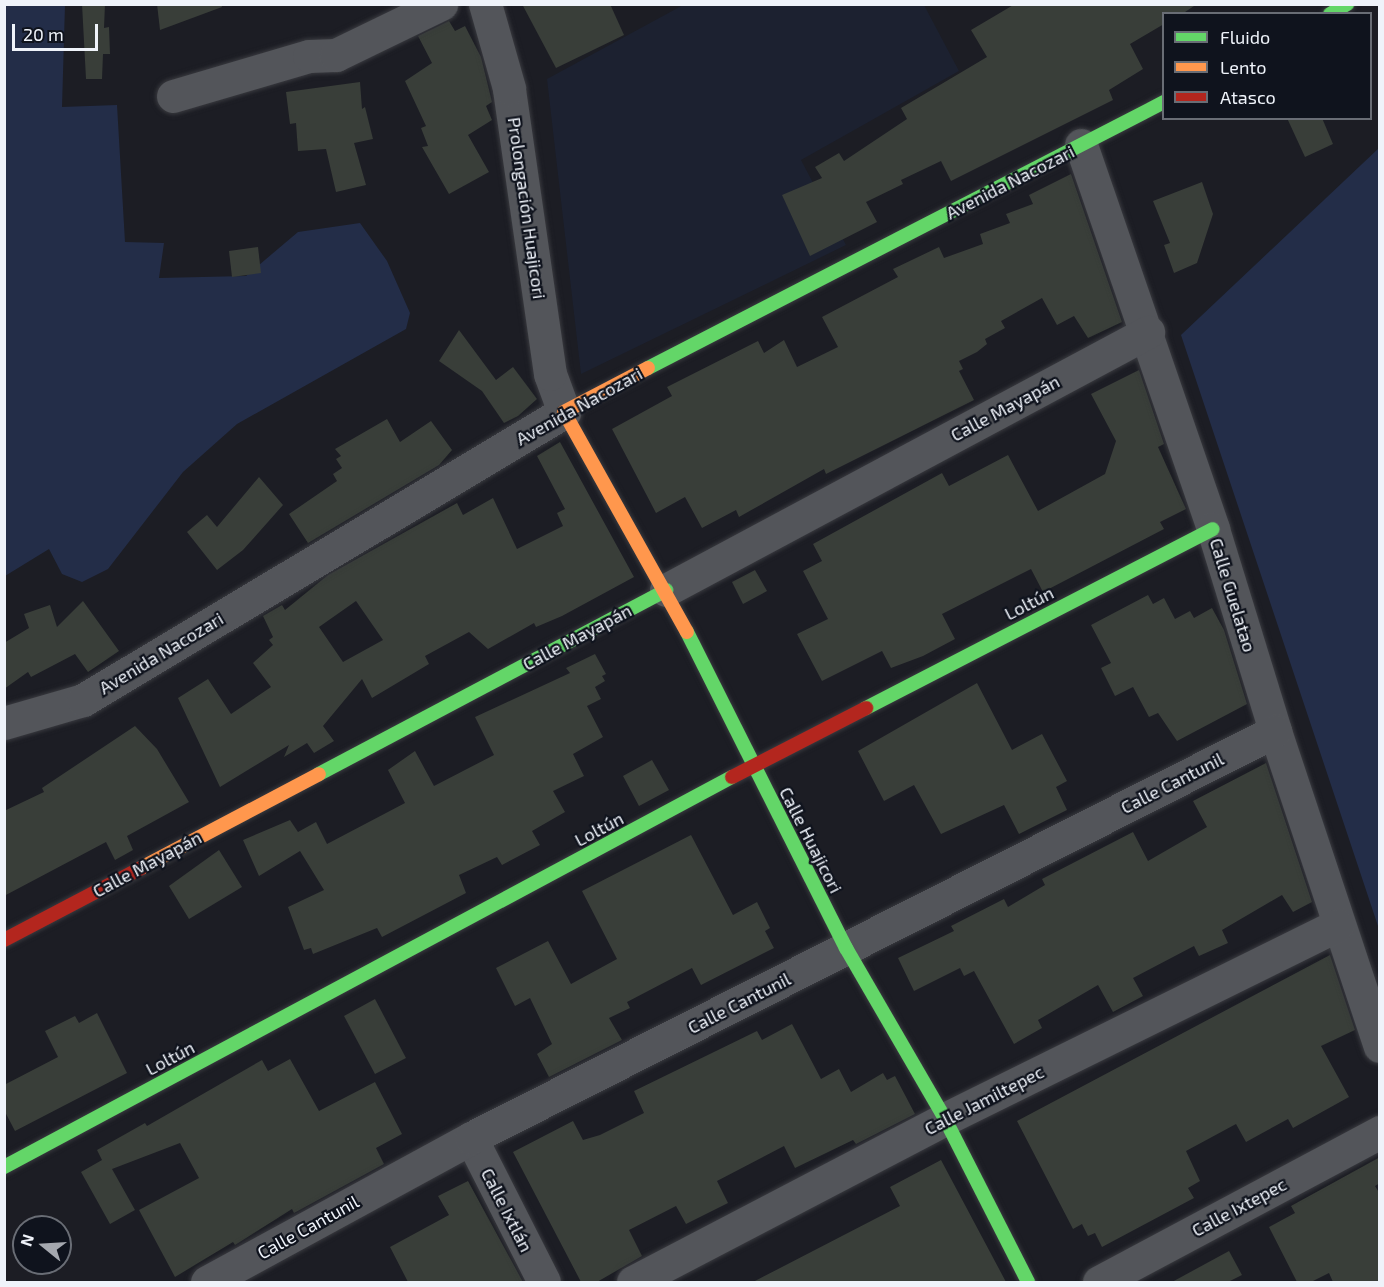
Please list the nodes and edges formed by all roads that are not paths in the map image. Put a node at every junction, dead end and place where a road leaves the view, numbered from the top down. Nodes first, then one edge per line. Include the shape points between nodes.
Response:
1 (441, 4) edge
2 (1347, 4) edge
3 (488, 5) edge
4 (1333, 12) edge
5 (173, 96) dead end
6 (1162, 103) edge
7 (1081, 145) junction
8 (1148, 332) junction
9 (564, 412) junction
10 (1213, 529) junction
11 (666, 590) junction
12 (4, 723) edge
13 (1275, 731) junction
14 (753, 766) junction
15 (1338, 925) junction
16 (4, 940) edge
17 (846, 948) junction
18 (1380, 1046) edge
19 (945, 1119) junction
20 (1380, 1132) edge
21 (471, 1138) junction
22 (4, 1167) edge
23 (207, 1282) edge
24 (543, 1282) edge
25 (633, 1282) edge
26 (1028, 1282) edge
27 (1099, 1282) edge

1 - 5 street via 336,55 309,56
2 - 4 street
3 - 9 street, Prolongación Huajicori via 509,88 550,374
6 - 7 street, Avenida Nacozari
7 - 8 street, Calle Guelatao
7 - 9 street, Avenida Nacozari
8 - 10 street, Calle Guelatao
8 - 11 street, Calle Mayapán
9 - 11 street, Calle Huajicori
9 - 12 street, Avenida Nacozari via 82,700
10 - 13 street, Calle Guelatao
10 - 14 street, Loltún
11 - 14 street, Calle Huajicori
11 - 16 street, Calle Mayapán
13 - 15 street, Calle Guelatao
13 - 17 street, Calle Cantunil
14 - 17 street, Calle Huajicori
14 - 22 street, Loltún
15 - 18 street, Calle Guelatao
15 - 19 street, Calle Jamiltepec
17 - 19 street, Calle Huajicori
17 - 21 street, Calle Cantunil
19 - 25 street, Calle Jamiltepec
19 - 26 street, Calle Huajicori
20 - 27 street, Calle Ixtepec
21 - 23 street, Calle Cantunil
21 - 24 street, Calle Ixtlán

